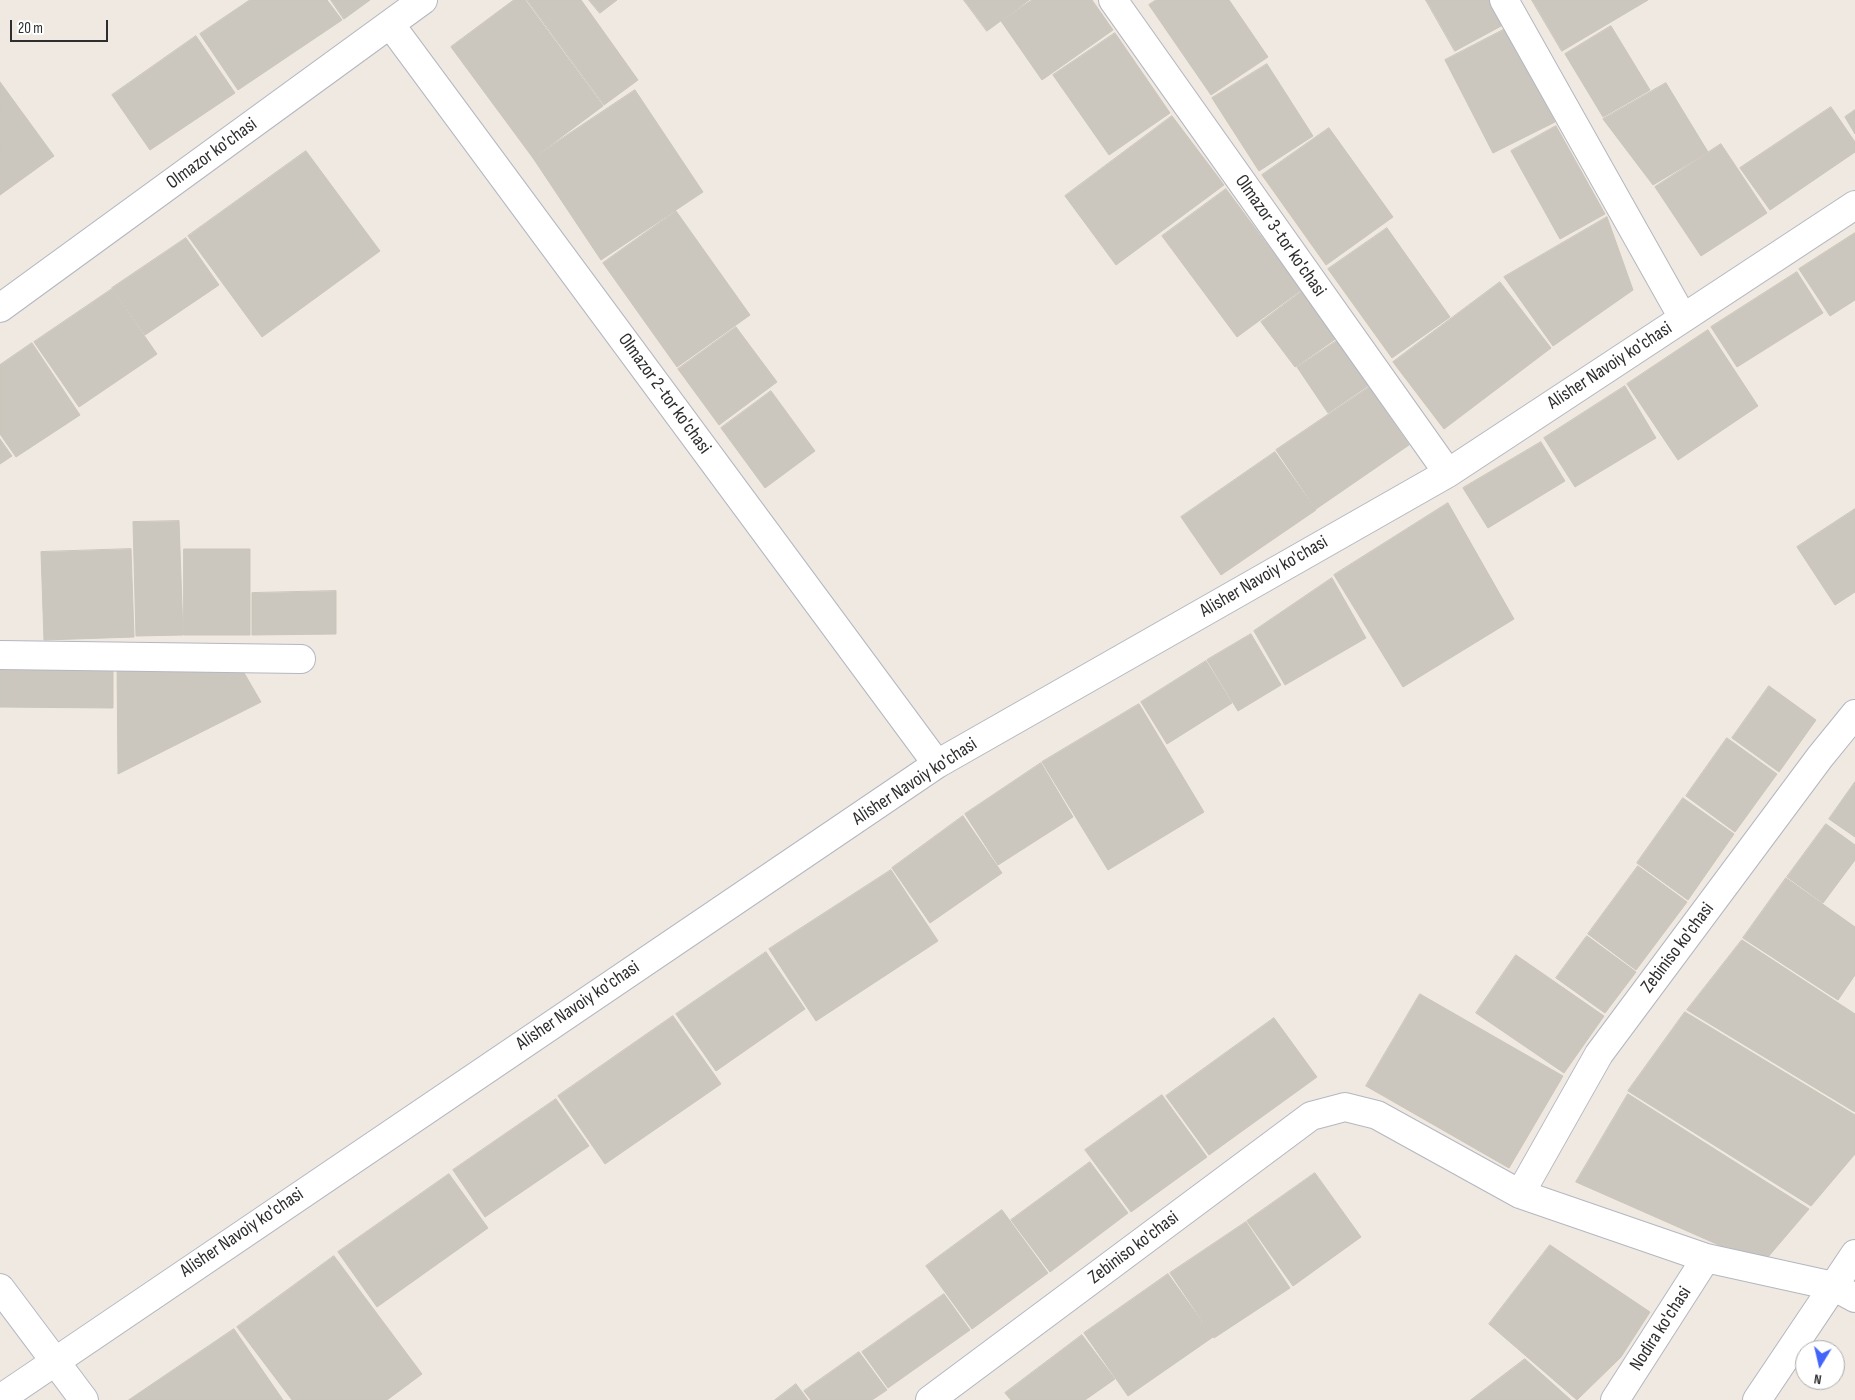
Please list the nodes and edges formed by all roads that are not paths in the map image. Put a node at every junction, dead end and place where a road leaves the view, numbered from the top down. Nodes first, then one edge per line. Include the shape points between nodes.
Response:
1 (423, 0) edge
2 (1113, 0) edge
3 (1504, 0) edge
4 (390, 24) junction
5 (1855, 205) edge
6 (0, 308) edge
7 (1682, 318) junction
8 (1448, 473) junction
9 (0, 655) edge
10 (301, 659) dead end
11 (1855, 714) edge
12 (937, 764) junction
13 (1520, 1194) junction
14 (1855, 1254) edge
15 (1706, 1258) junction
16 (0, 1288) edge
17 (1844, 1292) edge
18 (55, 1360) junction
19 (0, 1399) edge
20 (84, 1400) edge
21 (930, 1400) edge
22 (1615, 1400) edge
23 (1757, 1400) edge

1 - 4 street, Olmazor ko'chasi
2 - 8 street, Olmazor 3-tor ko'chasi
3 - 7 street
4 - 6 street, Olmazor ko'chasi
4 - 12 street, Olmazor 2-tor ko'chasi
5 - 7 street, Alisher Navoiy ko'chasi
7 - 8 street, Alisher Navoiy ko'chasi
8 - 12 street, Alisher Navoiy ko'chasi
9 - 10 street
11 - 13 street, Zebiniso ko'chasi via 1599,1054
12 - 18 street, Alisher Navoiy ko'chasi
13 - 15 street
13 - 21 street, Zebiniso ko'chasi via 1376,1115 1345,1106 1311,1116
14 - 17 street
15 - 17 street
15 - 22 street, Nodira ko'chasi
16 - 18 street
17 - 23 street
18 - 19 street, Alisher Navoiy ko'chasi
18 - 20 street

